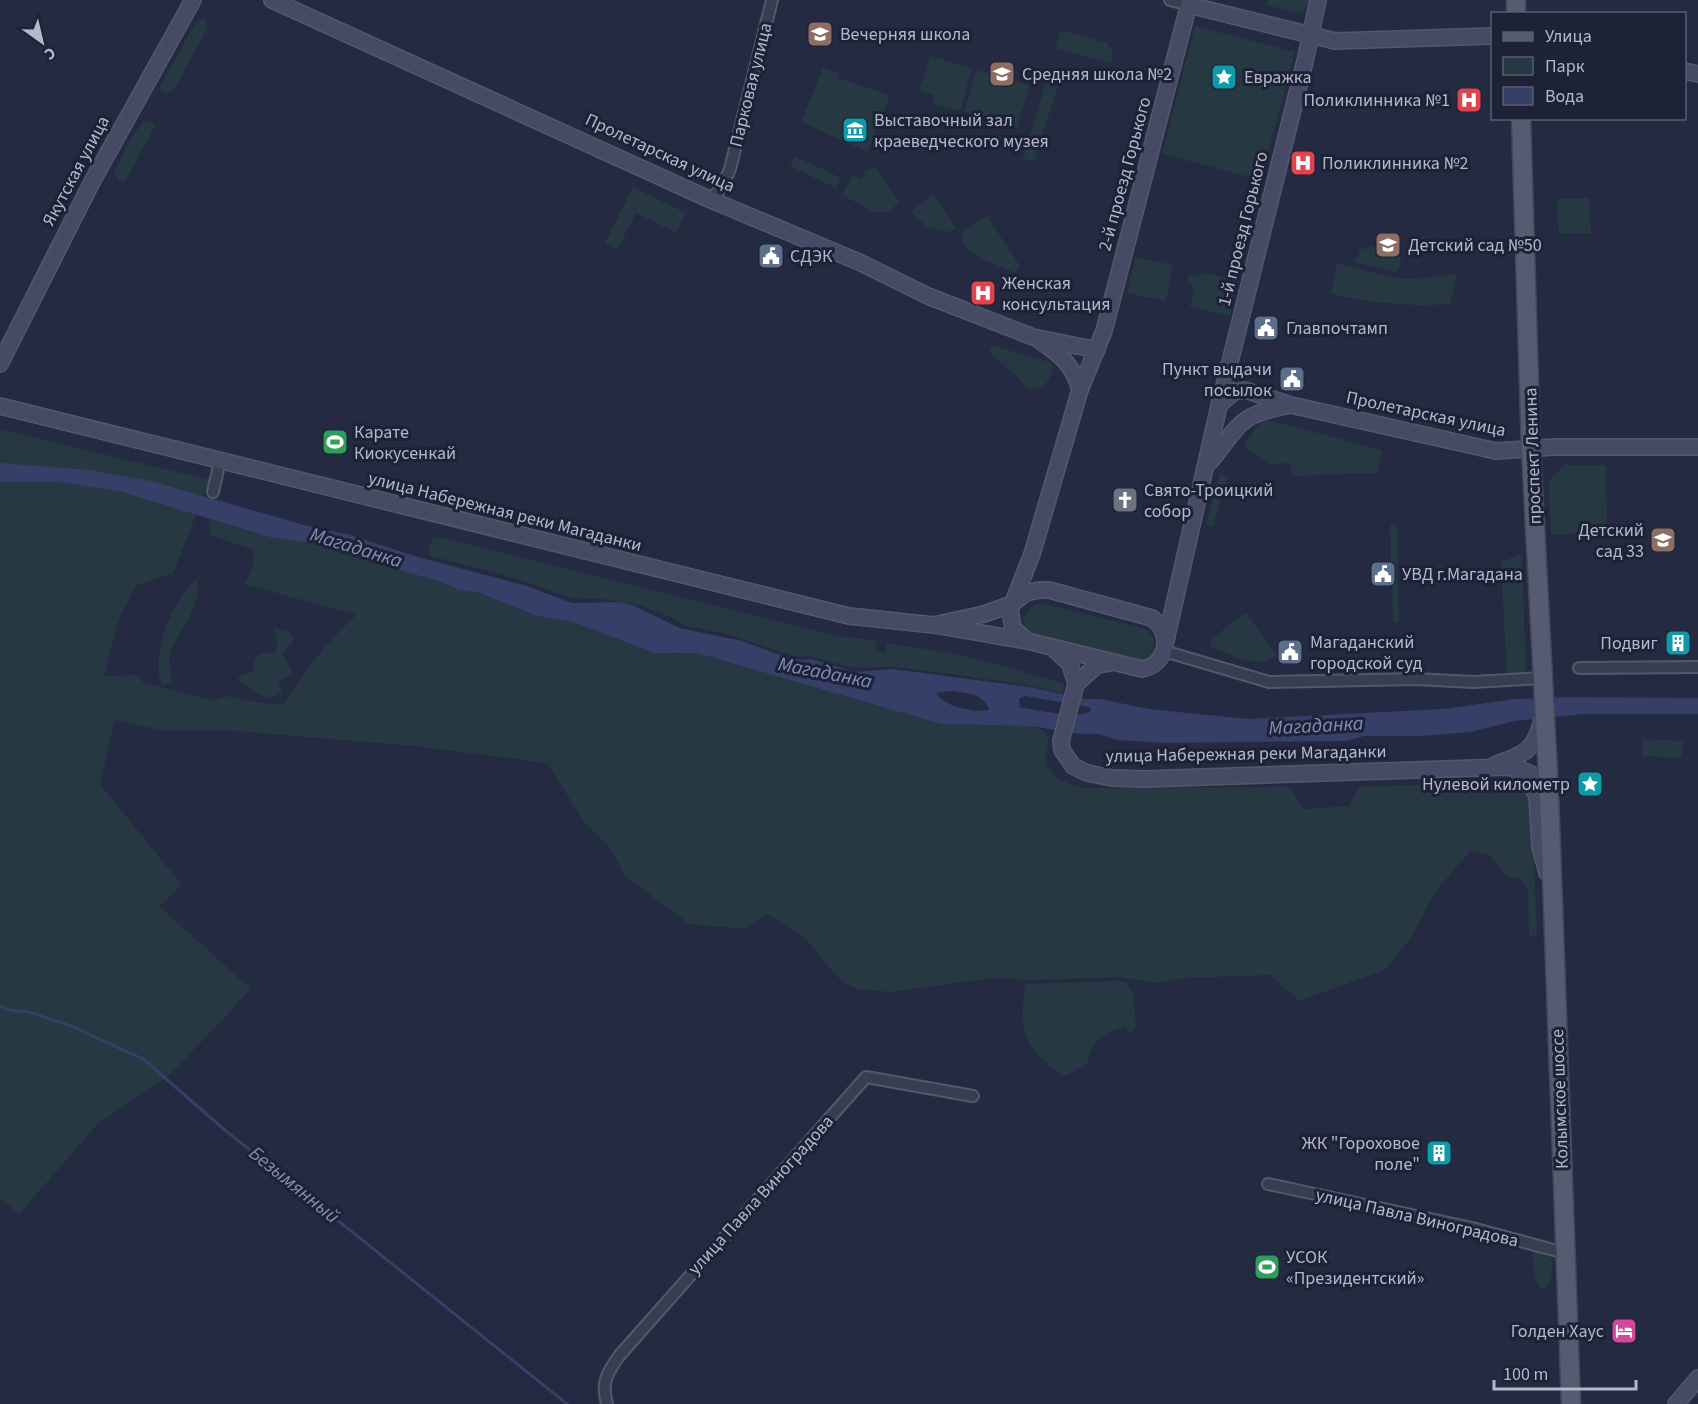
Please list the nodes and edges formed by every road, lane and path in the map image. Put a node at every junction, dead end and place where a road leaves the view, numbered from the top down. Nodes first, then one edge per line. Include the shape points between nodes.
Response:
1 (193, 0) edge
2 (272, 0) edge
3 (772, 0) edge
4 (1170, 0) edge
5 (1318, 0) edge
6 (1189, 2) edge
7 (1311, 36) junction
8 (1491, 36) edge
9 (1521, 120) edge
10 (711, 200) junction
11 (1033, 337) junction
12 (1096, 350) junction
13 (0, 364) edge
14 (1229, 370) junction
15 (1080, 390) junction
16 (1245, 390) junction
17 (1291, 405) junction
18 (0, 406) edge
19 (1219, 406) junction
20 (1698, 447) edge
21 (1531, 450) junction
22 (220, 461) junction
23 (1206, 466) junction
24 (213, 492) dead end
25 (1032, 554) junction
26 (1049, 590) junction
27 (1175, 598) junction
28 (1012, 604) junction
29 (1142, 615) junction
30 (934, 625) junction
31 (1027, 641) junction
32 (1043, 644) junction
33 (1165, 647) junction
34 (1112, 663) junction
35 (1698, 667) edge
36 (1579, 668) dead end
37 (1543, 681) junction
38 (1076, 684) junction
39 (1542, 736) junction
40 (1482, 769) junction
41 (1549, 794) junction
42 (1552, 892) junction
43 (973, 1096) dead end
44 (1268, 1184) dead end
45 (1565, 1253) junction
46 (1698, 1378) edge
47 (607, 1404) edge
48 (1571, 1404) edge
49 (1676, 1404) edge

1 - 13 street, Якутская улица via 93,180
2 - 10 street, Пролетарская улица
3 - 10 street, Парковая улица via 730,169
4 - 6 street
5 - 7 street, 1-й проезд Горького
6 - 7 street
6 - 12 street, 2-й проезд Горького
7 - 8 street via 1335,41
7 - 14 street, 1-й проезд Горького
9 - 21 main road, проспект Ленина
10 - 11 street, Пролетарская улица via 784,228 928,296
11 - 12 street, Пролетарская улица
11 - 15 street, Пролетарская улица via 1062,355
12 - 15 street, 2-й проезд Горького
14 - 16 street via 1233,381
14 - 19 street, 1-й проезд Горького
15 - 25 street
16 - 17 street, Пролетарская улица
16 - 19 street via 1234,392
17 - 21 street, Пролетарская улица via 1496,451
17 - 23 street, Пролетарская улица via 1263,410 1247,418
18 - 22 street, улица Набережная реки Магаданки
19 - 23 street, 1-й проезд Горького
20 - 21 street, Пролетарская улица
21 - 37 main road, проспект Ленина
22 - 24 street
22 - 30 street, улица Набережная реки Магаданки via 811,607 883,621
23 - 27 street, Пролетарская улица
25 - 26 street via 1035,574
25 - 28 street
26 - 28 street, улица Набережная реки Магаданки via 1026,593
26 - 29 street
27 - 29 street via 1159,612
27 - 33 street, Пролетарская улица
28 - 30 street, улица Набережная реки Магаданки
28 - 31 street via 1011,623
29 - 33 street via 1162,627
30 - 31 street, улица Набережная реки Магаданки
31 - 32 street, улица Набережная реки Магаданки
32 - 34 street, улица Набережная реки Магаданки
32 - 38 street via 1067,659
33 - 34 street, улица Набережная реки Магаданки via 1156,663 1148,668
33 - 37 street via 1269,682
34 - 38 street via 1097,665
35 - 36 street
37 - 39 main road, проспект Ленина
38 - 40 street, улица Набережная реки Магаданки via 1061,741 1064,754 1073,766 1112,778
39 - 40 street via 1513,758
39 - 41 main road, проспект Ленина
40 - 41 street via 1506,767 1528,771 1540,778
40 - 42 street via 1515,773 1533,788 1537,796 1540,846
41 - 42 main road, Колымское шоссе
42 - 45 main road, Колымское шоссе
43 - 47 street, улица Павла Виноградова via 866,1077 619,1356 604,1380
44 - 45 street, улица Павла Виноградова via 1472,1228
45 - 48 main road, Колымское шоссе
46 - 49 street

